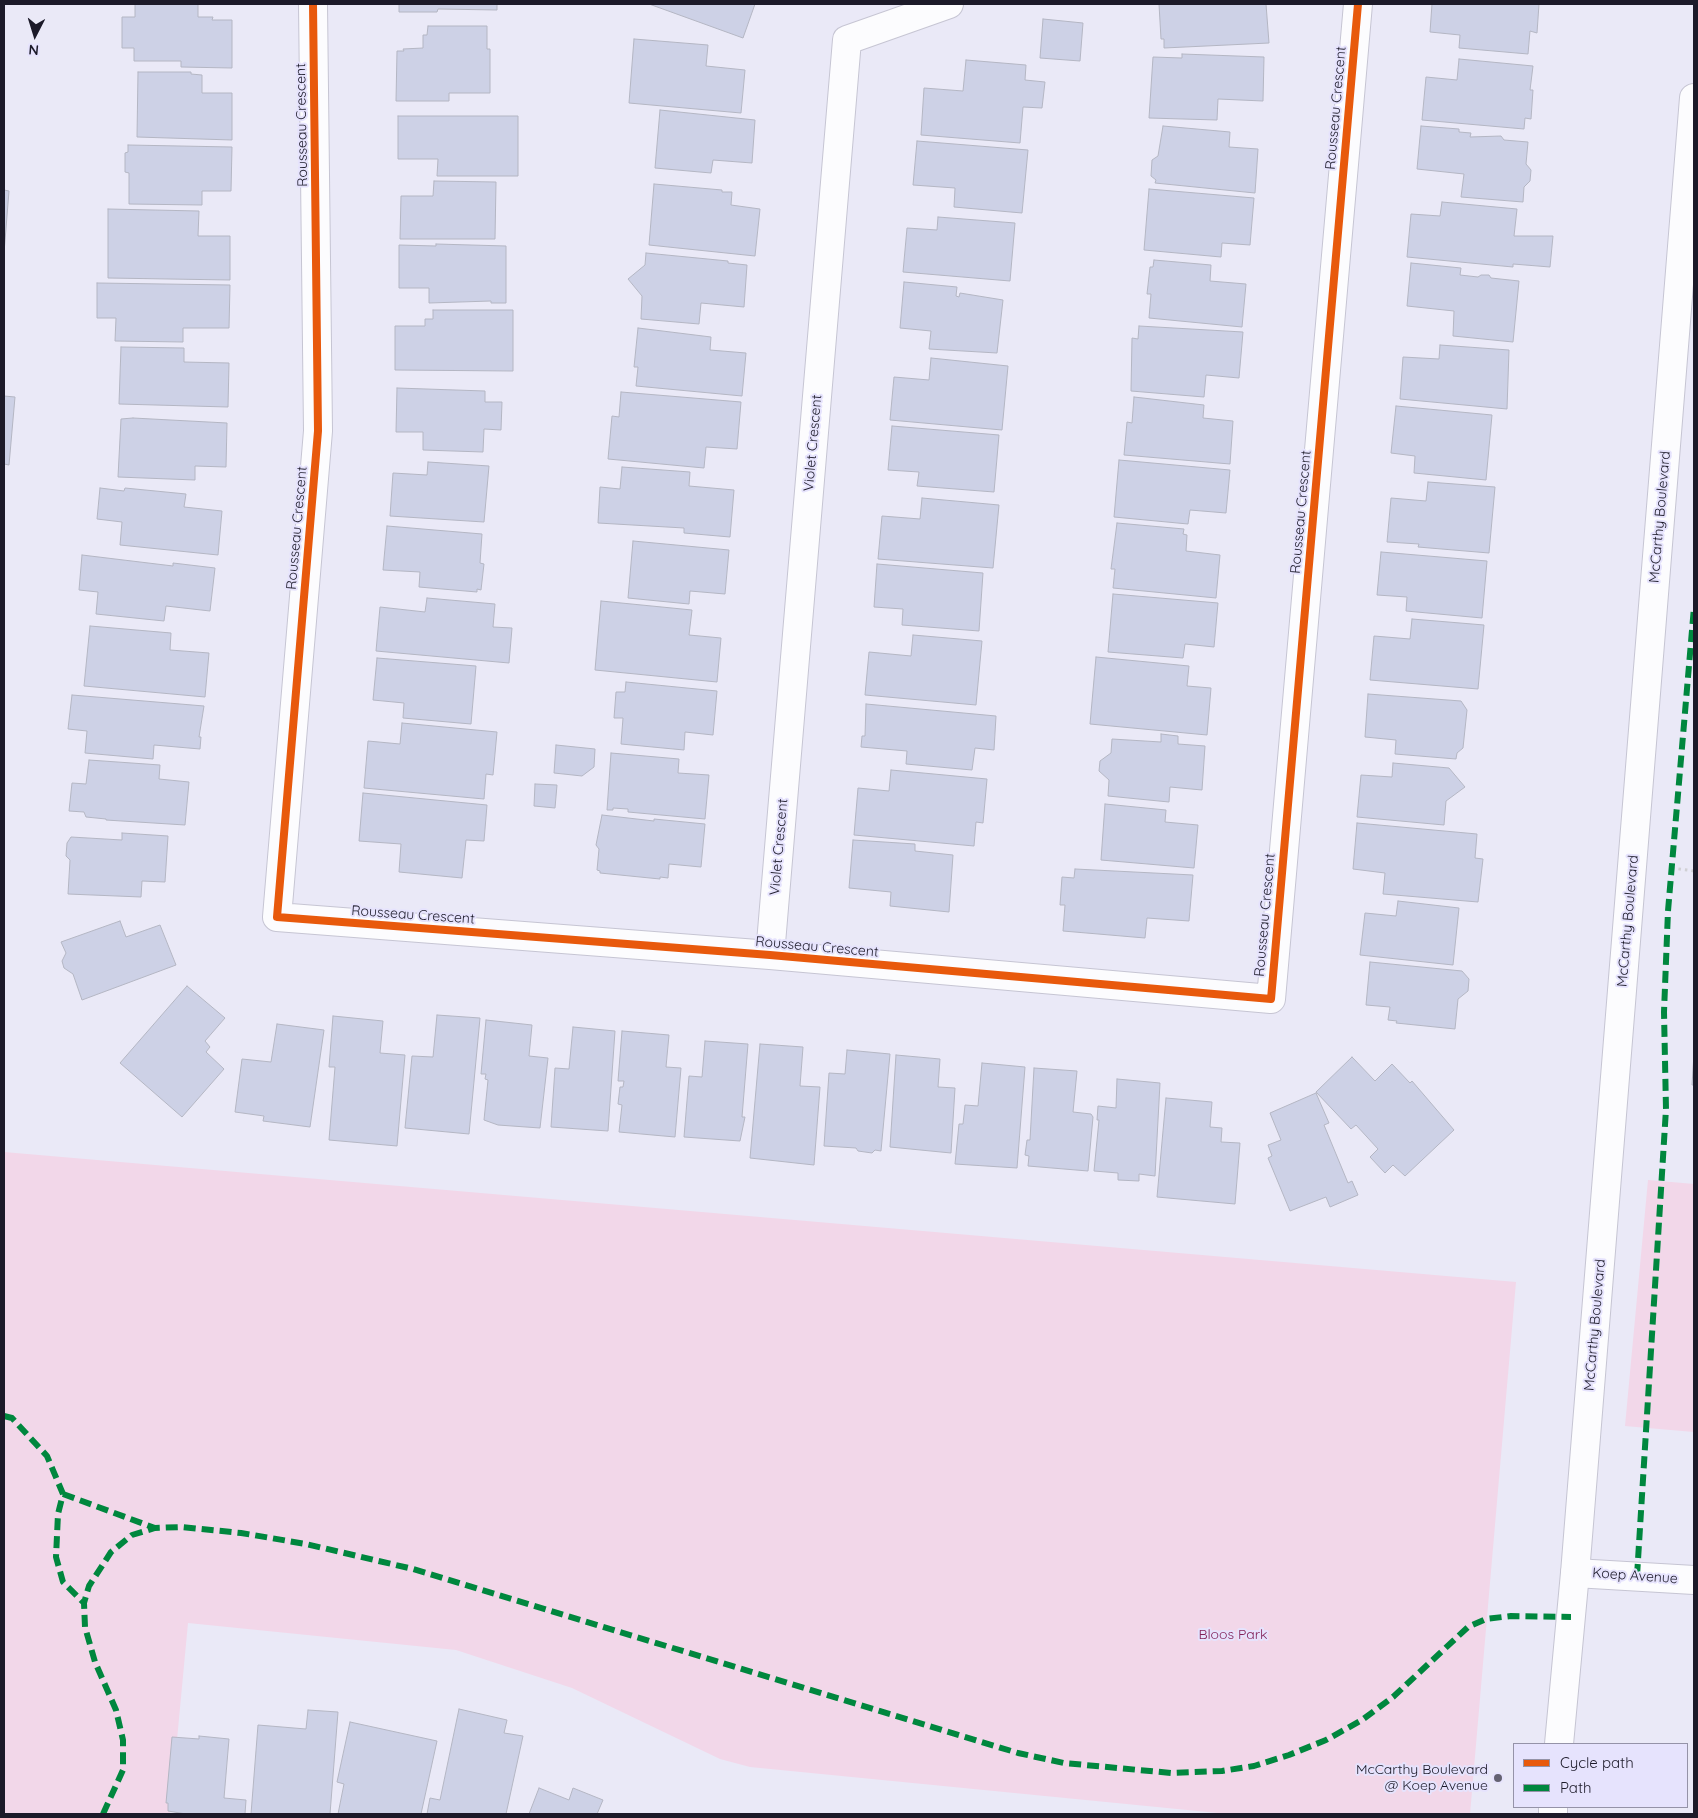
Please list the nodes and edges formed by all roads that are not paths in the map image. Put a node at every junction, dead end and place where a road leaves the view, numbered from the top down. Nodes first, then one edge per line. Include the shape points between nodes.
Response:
1 (313, 4) edge
2 (949, 4) edge
3 (1358, 4) edge
4 (1694, 98) edge
5 (770, 955) junction
6 (1575, 1573) junction
7 (1694, 1580) edge
8 (1559, 1743) edge

1 - 5 street, Rousseau Crescent via 318,431 276,917
2 - 5 street, Violet Crescent via 846,40
3 - 5 street, Rousseau Crescent via 1270,1000
4 - 6 street, McCarthy Boulevard
6 - 7 street, Koep Avenue
6 - 8 street, McCarthy Boulevard

